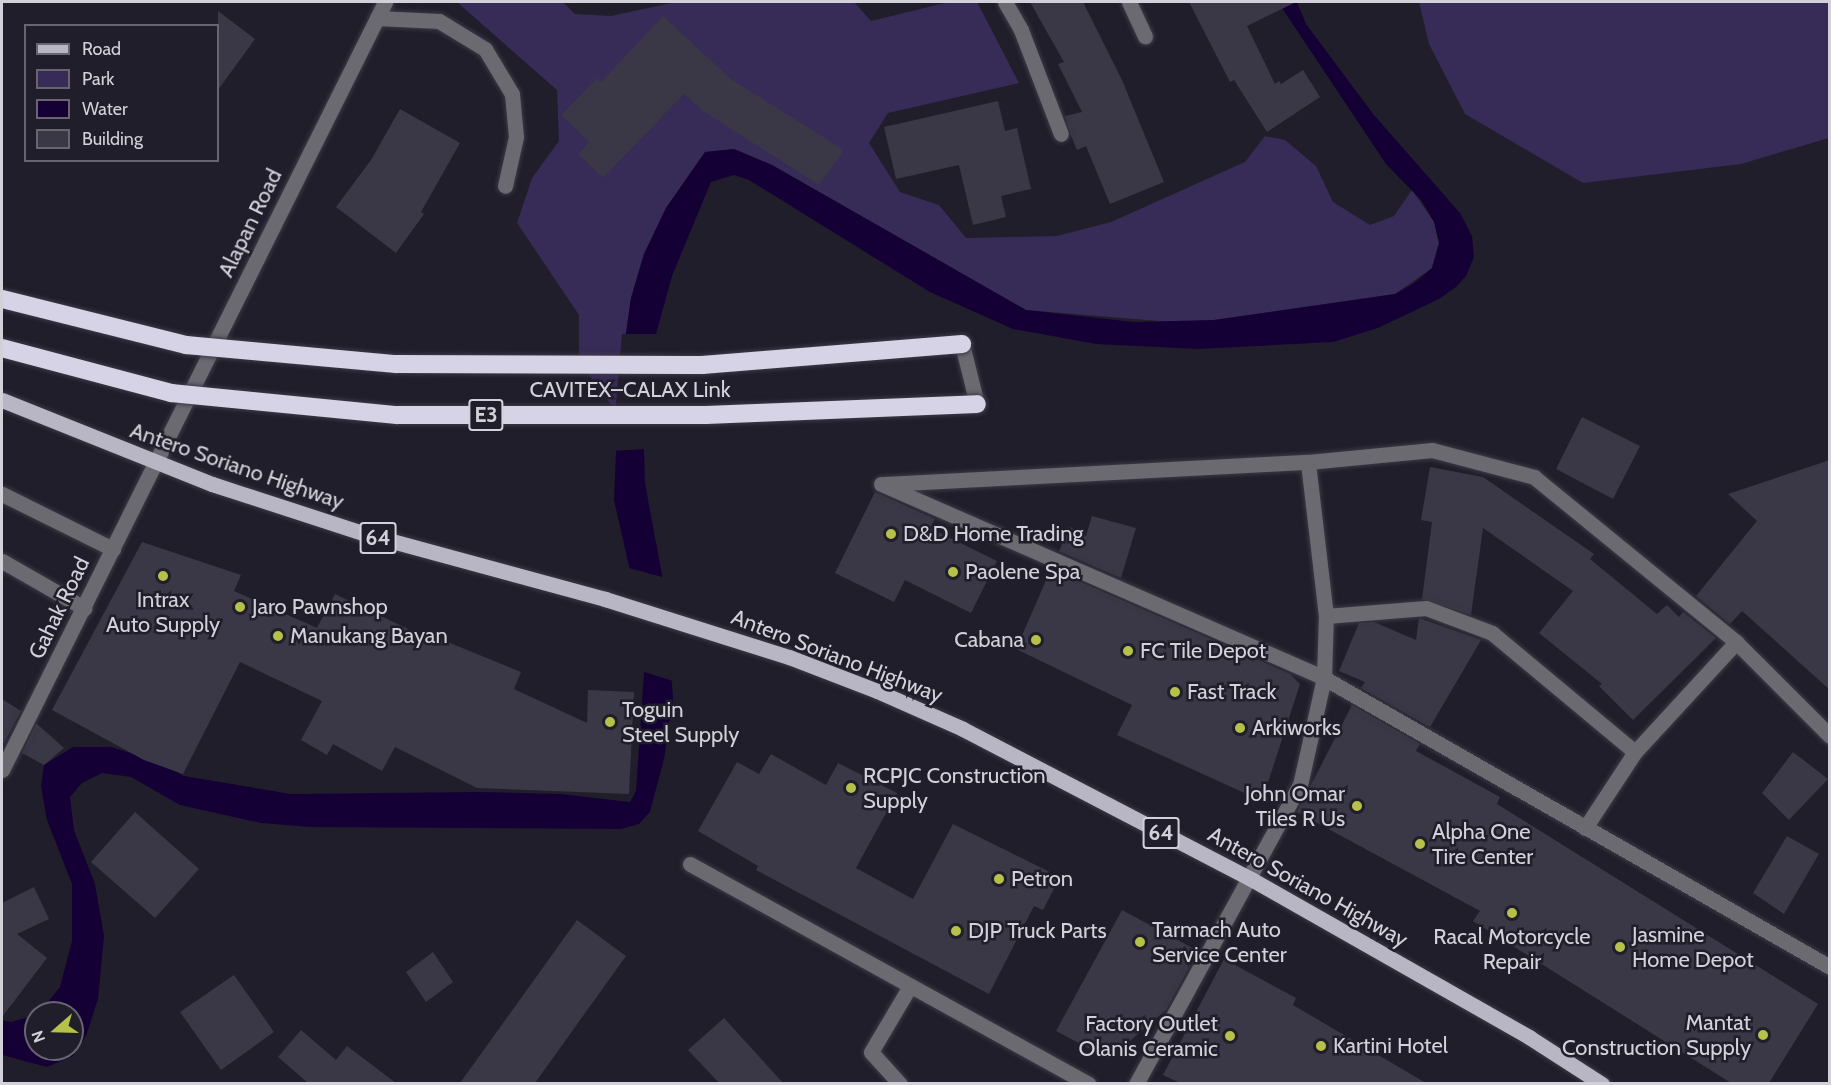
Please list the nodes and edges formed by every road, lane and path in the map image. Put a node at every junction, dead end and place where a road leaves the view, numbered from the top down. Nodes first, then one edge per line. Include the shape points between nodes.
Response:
1 (385, 2) edge
2 (1005, 2) edge
3 (1129, 2) edge
4 (377, 18) junction
5 (1145, 36) dead end
6 (1061, 134) dead end
7 (505, 186) dead end
8 (2, 299) edge
9 (962, 344) joint
10 (2, 348) edge
11 (2, 400) edge
12 (977, 404) joint
13 (1308, 462) junction
14 (155, 464) junction
15 (2, 494) edge
16 (113, 549) junction
17 (2, 561) edge
18 (84, 608) junction
19 (1326, 616) junction
20 (1736, 642) junction
21 (1324, 678) junction
22 (1830, 736) edge
23 (1635, 752) junction
24 (2, 770) edge
25 (1585, 828) junction
26 (690, 864) dead end
27 (1251, 879) junction
28 (1830, 967) edge
29 (910, 986) junction
30 (900, 1083) edge
31 (1088, 1083) edge
32 (1136, 1083) edge
33 (1602, 1083) edge

1 - 4 street, Alapan Road
2 - 6 street via 1021,30
3 - 5 street
4 - 7 street via 439,21 485,49 512,94 516,137
4 - 14 street, Alapan Road
8 - 9 highway, CAVITEX–CALAX Link / E3, bridge via 186,345 396,364 702,364
9 - 12 street
10 - 12 highway, CAVITEX–CALAX Link / E3, bridge via 171,393 397,415 706,415
11 - 14 main road, Antero Soriano Highway / 64
13 - 19 street
13 - 20 street via 1432,450 1534,477
13 - 21 street via 881,484
14 - 16 street, Gahak Road
14 - 27 main road, Antero Soriano Highway / 64 via 366,534 605,599 789,657 963,729
15 - 16 street
16 - 18 street, Gahak Road
17 - 18 street
18 - 24 street, Gahak Road
19 - 21 street
19 - 23 street via 1426,608 1492,633
20 - 22 street
20 - 23 street
21 - 25 street
21 - 27 street via 1300,785
23 - 25 street
25 - 28 street
26 - 29 street
27 - 32 street
27 - 33 main road, Antero Soriano Highway / 64 via 1529,1037
29 - 30 street via 871,1052
29 - 31 street

